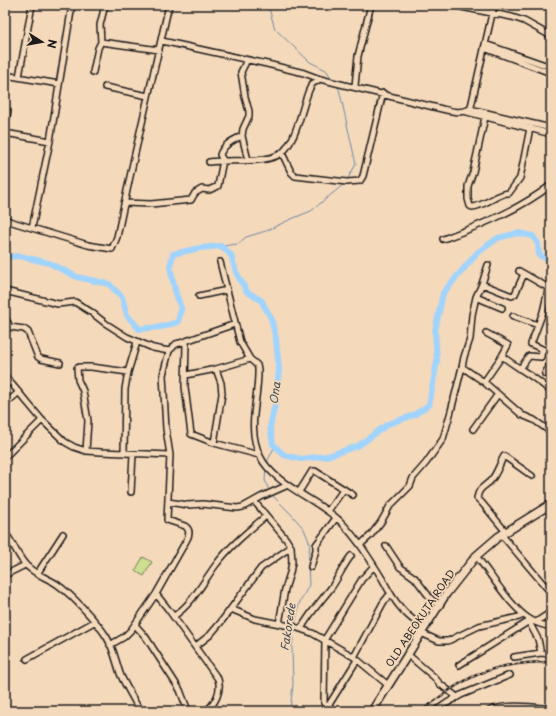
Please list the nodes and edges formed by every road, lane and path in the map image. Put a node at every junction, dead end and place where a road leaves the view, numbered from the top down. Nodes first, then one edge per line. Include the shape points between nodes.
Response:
1 (32, 5) edge
2 (72, 5) edge
3 (105, 5) edge
4 (170, 5) edge
5 (371, 5) edge
6 (451, 5) edge
7 (494, 5) edge
8 (492, 13) junction
9 (551, 36) edge
10 (162, 41) junction
11 (101, 42) junction
12 (485, 46) junction
13 (159, 50) junction
14 (247, 60) junction
15 (551, 67) edge
16 (94, 72) dead end
17 (551, 73) edge
18 (5, 75) edge
19 (19, 77) junction
20 (320, 78) junction
21 (59, 84) junction
22 (355, 86) junction
23 (105, 87) dead end
24 (383, 94) junction
25 (148, 96) junction
26 (8, 111) dead end
27 (469, 111) junction
28 (485, 117) junction
29 (5, 126) edge
30 (530, 128) junction
31 (551, 128) edge
32 (5, 133) edge
33 (551, 134) edge
34 (242, 136) junction
35 (50, 141) junction
36 (282, 153) junction
37 (223, 160) junction
38 (248, 160) junction
39 (209, 162) dead end
40 (551, 186) edge
41 (124, 203) junction
42 (5, 218) edge
43 (32, 228) junction
44 (444, 239) dead end
45 (220, 262) dead end
46 (488, 266) dead end
47 (519, 271) dead end
48 (524, 274) junction
49 (482, 284) junction
50 (227, 290) junction
51 (5, 291) edge
52 (199, 296) dead end
53 (476, 297) junction
54 (502, 308) dead end
55 (514, 316) dead end
56 (5, 317) edge
57 (236, 324) junction
58 (538, 325) junction
59 (486, 333) dead end
60 (186, 341) junction
61 (137, 342) junction
62 (531, 344) junction
63 (542, 350) junction
64 (169, 351) junction
65 (551, 352) edge
66 (502, 356) junction
67 (528, 357) junction
68 (250, 359) junction
69 (551, 361) edge
70 (60, 363) dead end
71 (462, 367) junction
72 (216, 369) junction
73 (520, 369) junction
74 (128, 372) junction
75 (545, 374) dead end
76 (186, 375) junction
77 (5, 376) edge
78 (484, 382) junction
79 (548, 389) dead end
80 (18, 392) junction
81 (498, 394) junction
82 (5, 404) edge
83 (42, 420) junction
84 (473, 429) dead end
85 (551, 432) edge
86 (214, 443) junction
87 (86, 451) junction
88 (124, 453) junction
89 (132, 454) junction
90 (170, 455) junction
91 (259, 455) junction
92 (5, 457) edge
93 (532, 476) dead end
94 (288, 485) junction
95 (344, 489) junction
96 (132, 492) dead end
97 (299, 492) junction
98 (353, 495) dead end
99 (254, 501) junction
100 (168, 502) junction
101 (551, 504) edge
102 (328, 511) junction
103 (266, 516) junction
104 (336, 518) junction
105 (5, 533) edge
106 (504, 533) junction
107 (63, 534) dead end
108 (360, 545) junction
109 (386, 546) dead end
110 (291, 548) junction
111 (351, 556) dead end
112 (476, 556) junction
113 (25, 565) junction
114 (374, 566) junction
115 (311, 567) dead end
116 (5, 574) edge
117 (37, 574) junction
118 (156, 594) junction
119 (390, 594) junction
120 (551, 594) edge
121 (438, 605) junction
122 (231, 609) junction
123 (551, 612) edge
124 (523, 615) junction
125 (174, 616) junction
126 (94, 622) junction
127 (532, 622) junction
128 (279, 624) junction
129 (135, 625) junction
130 (551, 627) edge
131 (301, 629) junction
132 (422, 630) junction
133 (325, 639) junction
134 (110, 645) junction
135 (196, 646) junction
136 (541, 653) junction
137 (407, 654) junction
138 (551, 654) edge
139 (514, 657) dead end
140 (26, 659) dead end
141 (355, 659) junction
142 (459, 665) dead end
143 (510, 675) dead end
144 (388, 685) junction
145 (457, 697) junction
146 (5, 707) edge
147 (326, 709) edge
148 (551, 709) edge
149 (7, 711) edge
150 (140, 711) edge
151 (188, 711) edge
152 (206, 711) edge
153 (317, 711) edge
154 (320, 711) edge
155 (372, 711) edge
156 (435, 711) edge
157 (489, 711) edge

1 - 19 street
2 - 21 street
3 - 11 street via 100,25
4 - 10 street
5 - 22 street via 358,56
6 - 8 street
7 - 8 street
8 - 9 street via 524,21
8 - 12 street
10 - 13 street
10 - 14 street
11 - 13 street
11 - 16 street
12 - 15 street
12 - 17 street
12 - 27 street
13 - 25 street
14 - 20 street
14 - 34 street via 241,75 249,115 242,129
18 - 19 street
19 - 21 street
20 - 22 street
20 - 36 street via 312,84 293,137
21 - 35 street
22 - 24 street
23 - 25 street
24 - 27 street via 457,112
24 - 36 street via 366,167 360,181 295,176
25 - 41 street
26 - 29 street
27 - 28 street
27 - 31 street
28 - 30 street
28 - 30 street via 468,186 468,199 472,207 513,190 520,178
30 - 33 street
32 - 35 street
34 - 37 street via 223,149 220,155
34 - 38 street
35 - 43 street
36 - 38 street
37 - 38 street
37 - 39 street
37 - 41 street via 218,186 209,190 202,189 195,193 191,200 151,204
40 - 44 street via 499,216
41 - 43 street via 112,250
42 - 43 street
45 - 50 street
46 - 49 street
47 - 48 street
48 - 49 street via 512,296
48 - 58 street via 548,290
49 - 53 street
50 - 52 street
50 - 57 street
51 - 61 street via 58,304 75,302
53 - 54 street
53 - 71 street via 470,339
55 - 58 street
56 - 70 street via 10,327 22,328 28,332 38,357
57 - 60 street
57 - 68 street via 240,342
58 - 62 street
59 - 66 street via 508,345
60 - 64 street via 176,344
60 - 76 street
61 - 64 street
61 - 74 street
62 - 63 street
62 - 67 street
63 - 65 street
63 - 67 street via 540,358
64 - 90 street via 163,375
66 - 73 street
66 - 78 street
67 - 73 street
68 - 72 street
68 - 91 street via 258,369 253,428
69 - 75 street
71 - 78 street
71 - 108 street via 443,439 413,478 410,486 390,506 381,522
72 - 76 street
72 - 86 street via 222,394
73 - 79 street
74 - 87 street via 91,367 77,368 88,421
74 - 88 street via 125,389
76 - 86 street via 190,432
77 - 80 street
78 - 81 street
80 - 82 street
80 - 83 street
81 - 84 street
81 - 85 street via 522,415
83 - 87 street via 66,442
83 - 92 street
86 - 91 street
87 - 88 street
88 - 89 street
89 - 90 street
89 - 96 street
90 - 100 street
91 - 94 street
93 - 106 street via 504,456 492,479 480,489 477,498
94 - 97 street
94 - 99 street
95 - 97 street via 313,471
95 - 98 street
95 - 102 street
97 - 102 street
99 - 100 street via 237,508
99 - 103 street
100 - 118 street via 167,520 188,527 189,532
101 - 106 highway, OLD ABEOKUTA ROAD
102 - 104 street
103 - 110 street
103 - 125 street via 230,549 188,604
104 - 108 street
104 - 115 street via 316,545
105 - 113 street
106 - 112 highway, OLD ABEOKUTA ROAD
106 - 120 street
107 - 117 street
108 - 114 street
109 - 121 street via 400,567 415,578
110 - 122 street via 261,568
110 - 128 street via 292,562
111 - 131 street
112 - 121 highway, OLD ABEOKUTA ROAD
112 - 124 street
113 - 116 street
113 - 117 street
114 - 119 street
114 - 133 street via 362,579
117 - 126 street via 66,591
118 - 125 street
118 - 129 street
119 - 132 street
119 - 141 street
121 - 132 highway, OLD ABEOKUTA ROAD
122 - 128 street via 255,619
122 - 135 street via 214,631
123 - 127 street
124 - 127 street
124 - 132 street via 478,626 448,641 439,641
125 - 135 street
126 - 134 street
126 - 140 street
127 - 130 street
127 - 136 street
127 - 142 street
128 - 131 street
129 - 134 street via 124,637
129 - 151 street via 180,690
131 - 133 street
132 - 137 highway, OLD ABEOKUTA ROAD
133 - 141 street
133 - 147 street
134 - 150 street via 121,676
135 - 152 street via 219,683 214,702
136 - 138 street
136 - 139 street
137 - 144 highway, OLD ABEOKUTA ROAD
137 - 145 street
141 - 144 street
141 - 147 street
143 - 145 street
144 - 155 highway, OLD ABEOKUTA ROAD
145 - 156 street
146 - 149 street
148 - 157 street via 506,707
153 - 154 street

